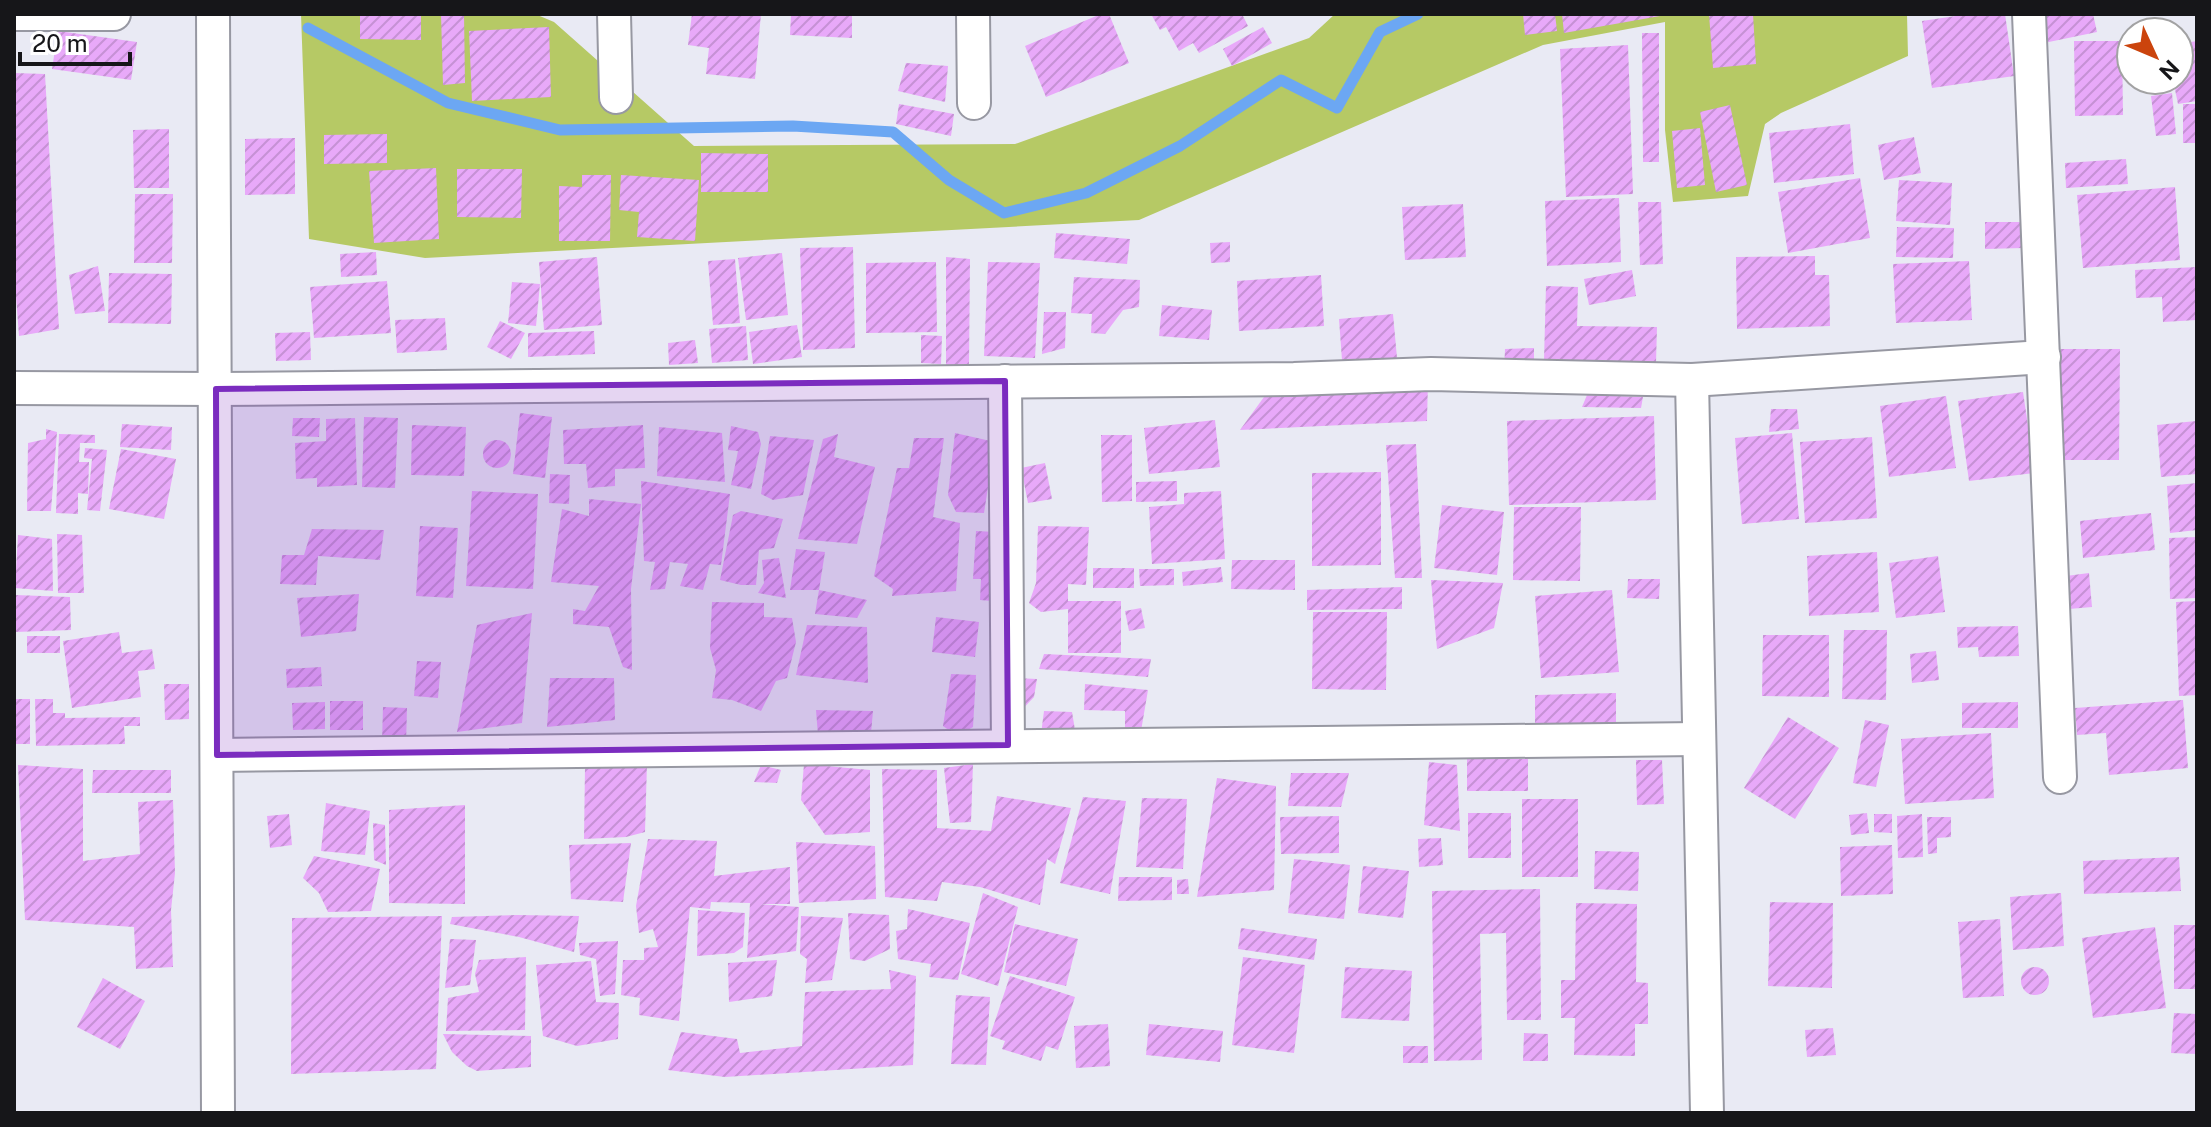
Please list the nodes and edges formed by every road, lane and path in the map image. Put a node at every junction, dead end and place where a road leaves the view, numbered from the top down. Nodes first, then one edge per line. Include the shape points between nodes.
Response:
1 (14, 14) edge
2 (114, 14) edge
3 (213, 14) edge
4 (614, 14) edge
5 (973, 14) edge
6 (2029, 14) edge
7 (616, 97) dead end
8 (974, 103) dead end
9 (2044, 357) junction
10 (1692, 380) junction
11 (1005, 381) junction
12 (14, 388) edge
13 (216, 389) junction
14 (1698, 739) junction
15 (1008, 745) junction
16 (217, 755) junction
17 (2060, 777) dead end
18 (218, 1113) edge
19 (1707, 1113) edge

1 - 2 street
3 - 13 street
4 - 7 street
5 - 8 street
6 - 9 street
9 - 10 street
9 - 17 street
10 - 11 street via 1431,374
10 - 14 street
11 - 13 street
11 - 15 street
12 - 13 street
13 - 16 street
14 - 15 street
14 - 19 street
15 - 16 street
16 - 18 street

